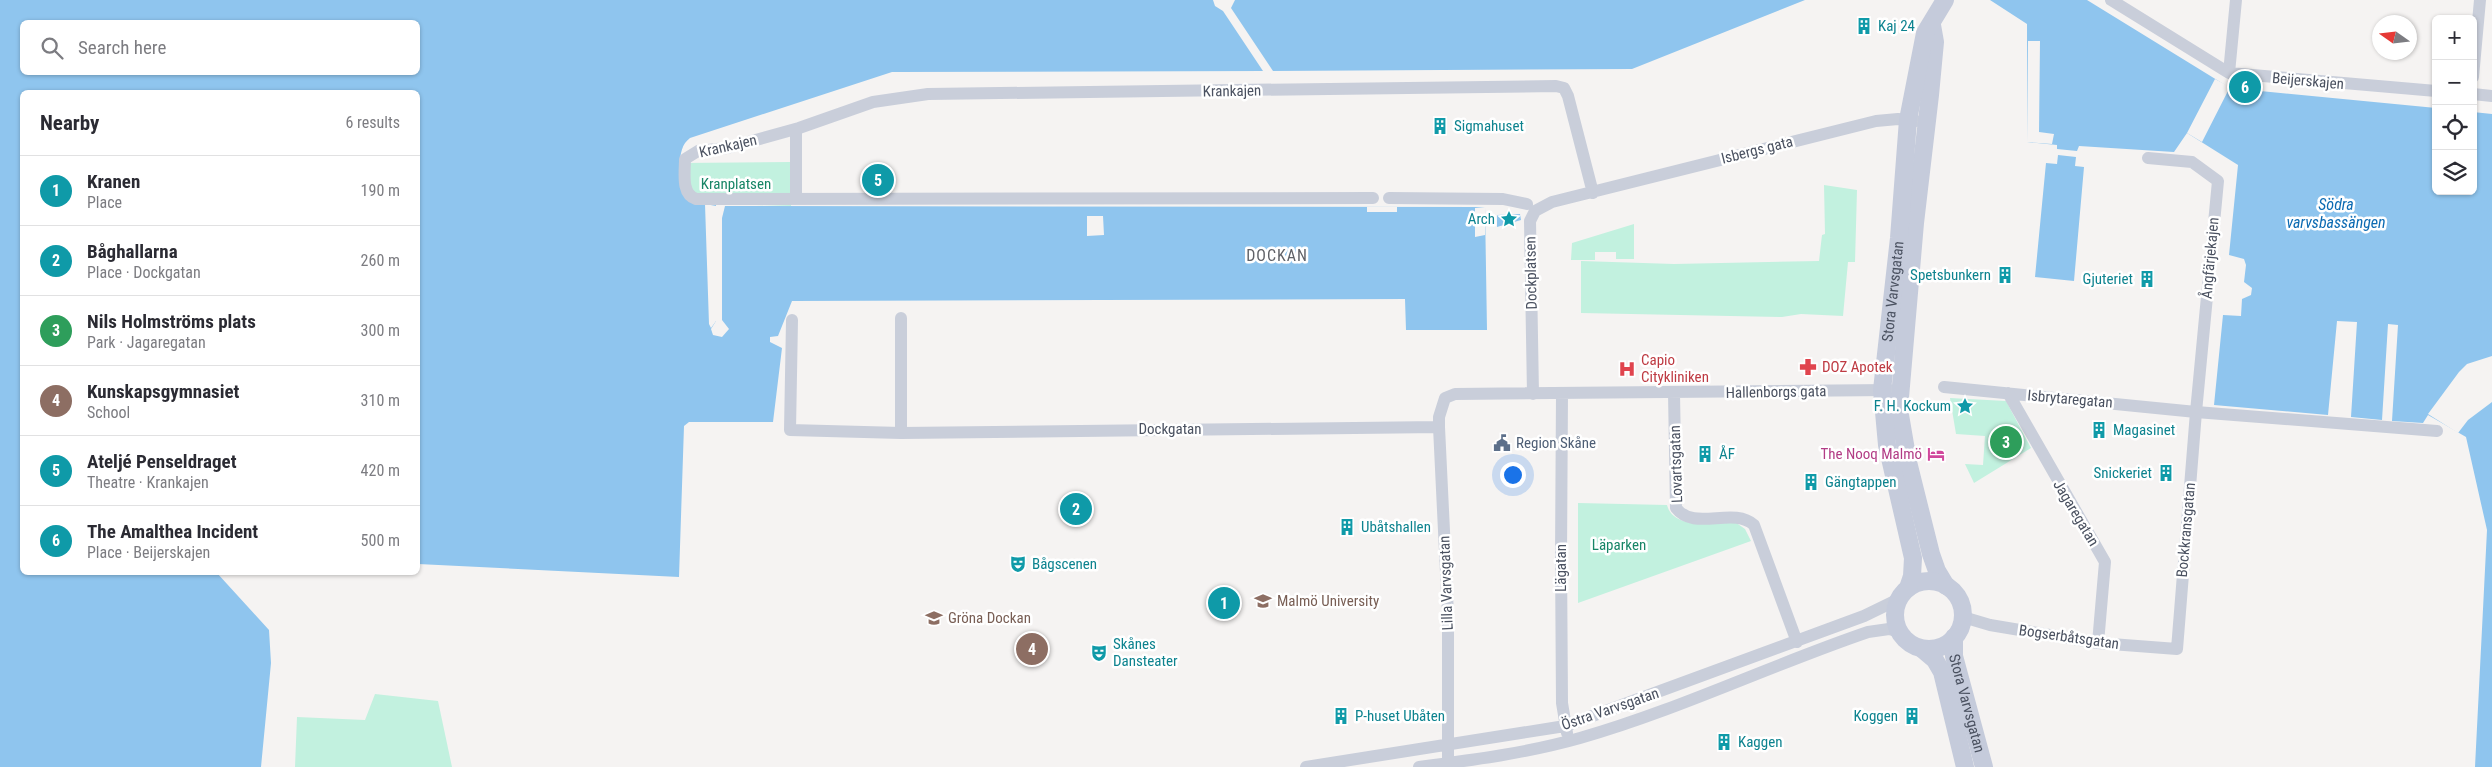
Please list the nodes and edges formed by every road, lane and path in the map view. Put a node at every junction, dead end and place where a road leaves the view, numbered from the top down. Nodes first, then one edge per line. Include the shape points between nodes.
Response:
1 (1945, 0) edge
2 (2111, 0) edge
3 (2236, 0) edge
4 (2480, 0) edge
5 (1932, 24) junction
6 (2475, 60) edge
7 (2229, 74) junction
8 (2432, 91) edge
9 (2477, 94) edge
10 (2492, 96) edge
11 (1908, 120) junction
12 (1926, 122) junction
13 (796, 129) junction
14 (2148, 158) dead end
15 (1592, 193) junction
16 (1373, 198) dead end
17 (1388, 198) dead end
18 (796, 199) junction
19 (1528, 204) dead end
20 (901, 318) dead end
21 (792, 320) dead end
22 (1944, 387) dead end
23 (1890, 390) junction
24 (1674, 393) junction
25 (1533, 394) junction
26 (1562, 394) junction
27 (2008, 394) junction
28 (2196, 412) junction
29 (1439, 427) junction
30 (2437, 431) dead end
31 (901, 433) junction
32 (1946, 586) junction
33 (1903, 594) junction
34 (1963, 617) junction
35 (1900, 632) junction
36 (1954, 637) junction
37 (1797, 642) junction
38 (2098, 643) junction
39 (1922, 648) junction
40 (2177, 649) joint
41 (1565, 726) junction
42 (1569, 740) junction
43 (1448, 745) junction
44 (1448, 766) edge
45 (1306, 767) edge
46 (1419, 767) edge
47 (1965, 767) edge
48 (1984, 767) edge

1 - 5 street, Stora Varvsgatan
2 - 7 street, Beijerskajen
3 - 7 street
4 - 6 street
5 - 11 street, Stora Varvsgatan via 1925,33
5 - 12 street, Stora Varvsgatan via 1935,42
7 - 8 street, Beijerskajen
9 - 10 street
11 - 12 street, Isbergs gata
11 - 15 street, Isbergs gata via 1876,121
11 - 23 street, Stora Varvsgatan
12 - 23 street, Stora Varvsgatan
13 - 15 street, Krankajen via 873,102 928,94 1556,86 1564,88 1568,96
13 - 18 street
13 - 18 street, Krankajen via 727,148 698,151 685,159 686,192 690,197
14 - 28 street, Ångfärjekajen via 2192,162 2218,181
15 - 25 street, Dockplatsen via 1552,202 1535,211 1530,221
16 - 18 street, Krankajen
17 - 19 street via 1503,199
20 - 31 street
21 - 31 street, Dockgatan via 790,430
22 - 27 street, Isbrytaregatan
23 - 24 street, Hallenborgs gata
23 - 32 street, Stora Varvsgatan via 1931,554 1936,571
23 - 33 street, Stora Varvsgatan via 1886,445 1913,558 1912,576
24 - 26 street, Hallenborgs gata
24 - 37 street, Lovartsgatan via 1676,508 1688,518 1736,518 1748,520 1754,526
25 - 26 street
25 - 29 street, Lilla Varvsgatan via 1455,394 1442,402
26 - 41 street, Lägatan via 1560,557
27 - 28 street, Isbrytaregatan
27 - 38 street, Jagaregatan via 2105,562
28 - 30 street, Isbrytaregatan
28 - 40 street, Bockkransgatan
29 - 31 street, Dockgatan
29 - 43 street, Lilla Varvsgatan via 1448,614
32 - 33 street via 1924,582
32 - 34 street, Stora Varvsgatan via 1958,598
33 - 35 street, Stora Varvsgatan via 1895,618
33 - 37 street, Östra Varvsgatan via 1876,612
34 - 36 street, Stora Varvsgatan
34 - 38 street, Bogserbåtsgatan via 1990,625
35 - 39 street, Stora Varvsgatan via 1911,644
35 - 42 street, Östra Varvsgatan via 1890,629 1868,632 1642,718
36 - 39 street, Stora Varvsgatan via 1943,647
36 - 48 street, Stora Varvsgatan via 1954,656
37 - 41 street, Östra Varvsgatan
38 - 40 street, Bogserbåtsgatan
39 - 47 street, Stora Varvsgatan via 1942,672
41 - 42 street, Lägatan
41 - 43 street, Östra Varvsgatan
42 - 44 street, Östra Varvsgatan
43 - 44 street, Lilla Varvsgatan
43 - 45 street, Östra Varvsgatan
44 - 46 street, Östra Varvsgatan

